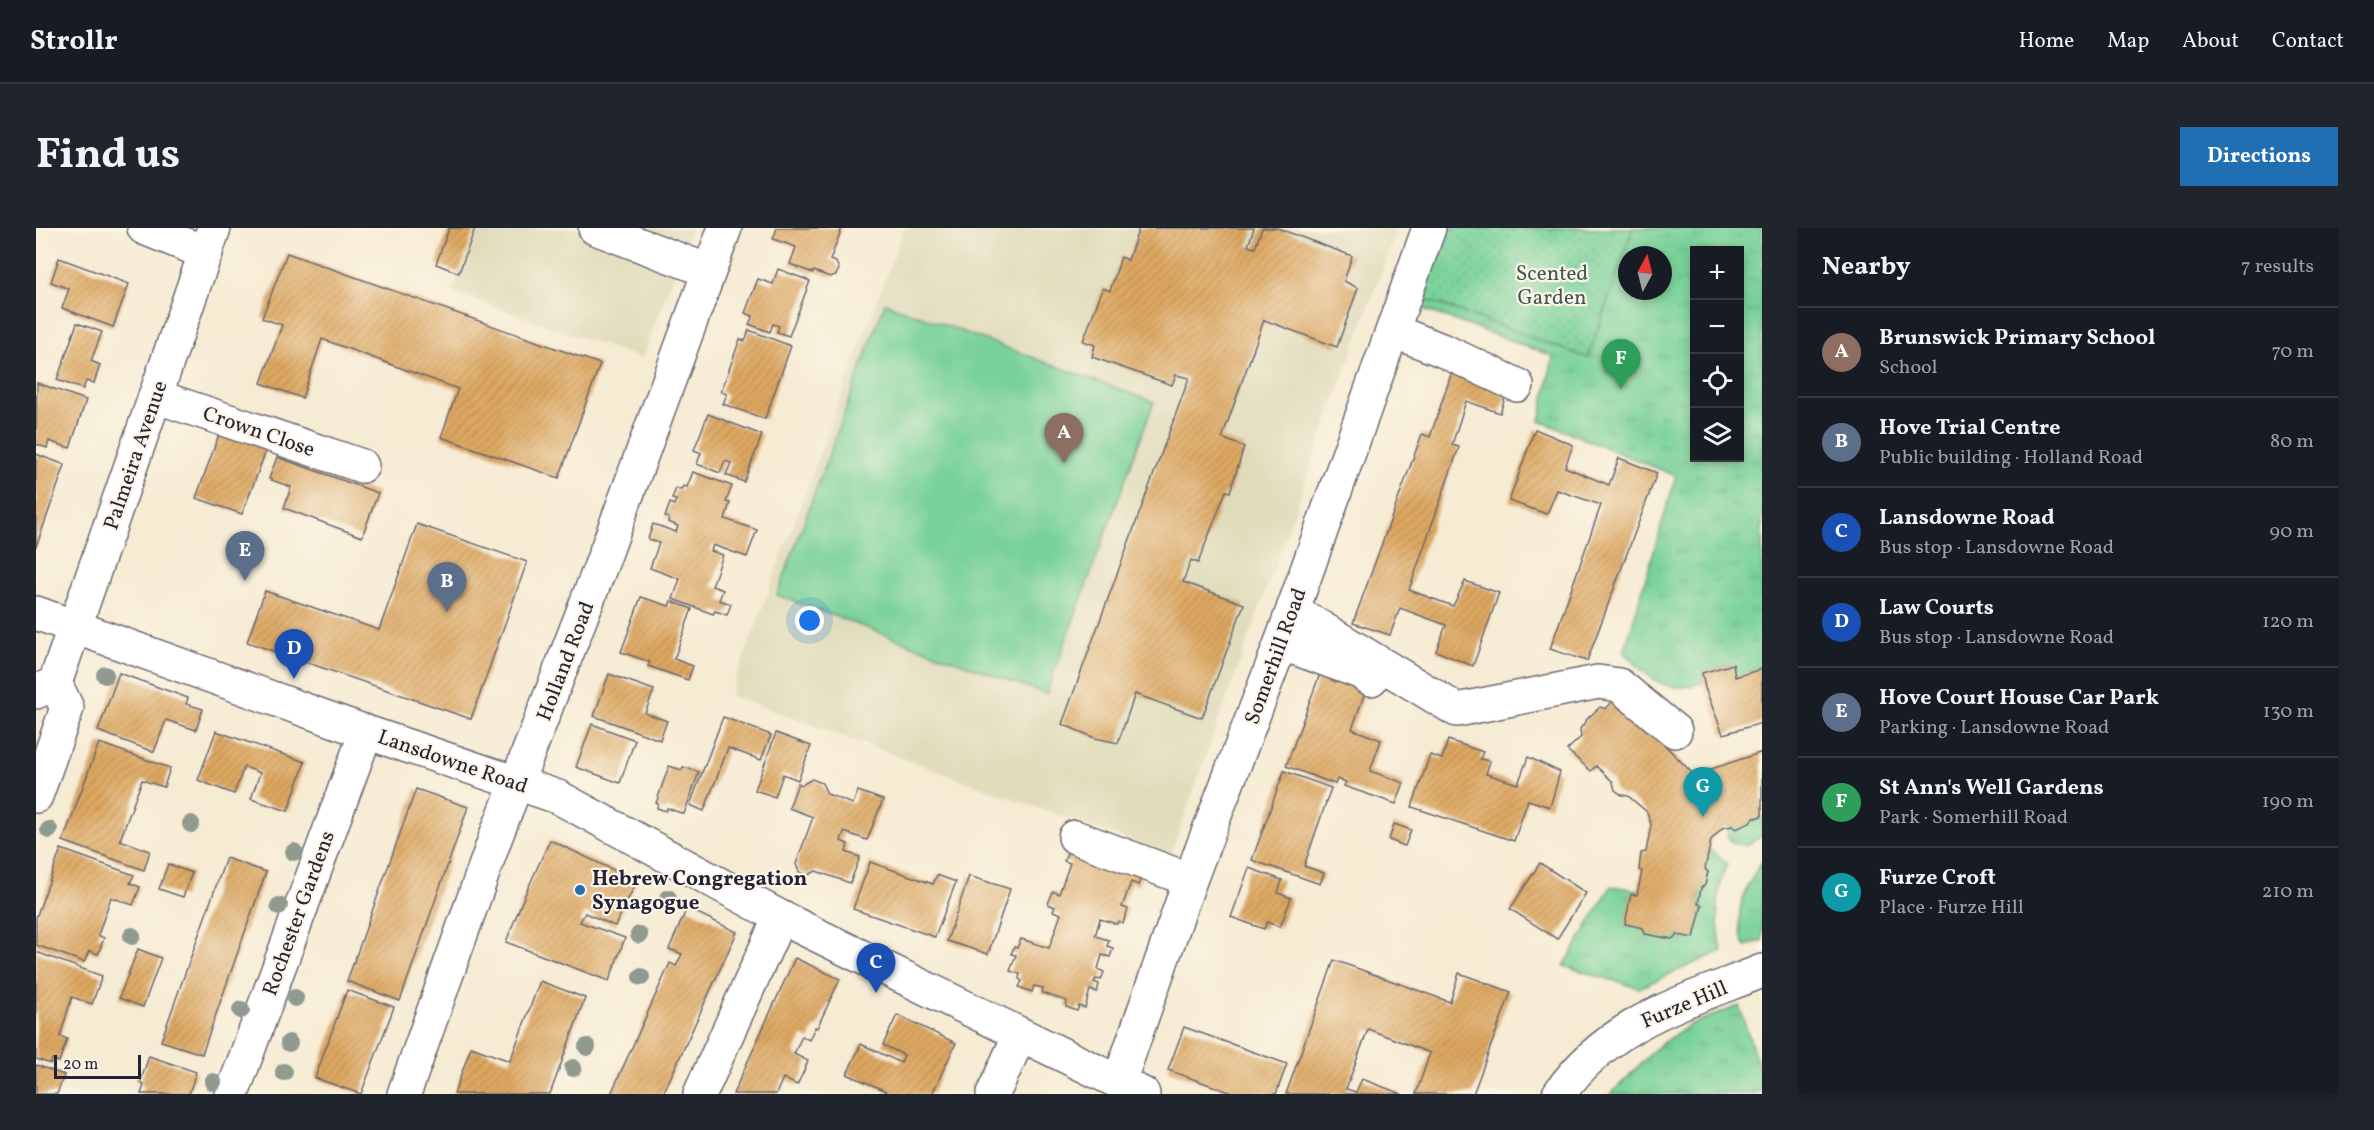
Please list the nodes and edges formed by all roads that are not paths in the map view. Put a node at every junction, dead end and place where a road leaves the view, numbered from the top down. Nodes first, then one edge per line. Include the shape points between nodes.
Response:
1 (144, 228) edge
2 (595, 228) edge
3 (725, 228) edge
4 (1429, 228) edge
5 (210, 240) edge
6 (709, 271) junction
7 (1394, 331) junction
8 (1517, 385) dead end
9 (155, 396) junction
10 (362, 466) dead end
11 (1293, 611) junction
12 (36, 613) edge
13 (75, 627) junction
14 (1281, 643) junction
15 (46, 687) edge
16 (1446, 726) dead end
17 (1675, 731) dead end
18 (366, 732) junction
19 (517, 782) junction
20 (36, 796) edge
21 (1075, 837) dead end
22 (1190, 880) junction
23 (780, 917) junction
24 (1762, 971) edge
25 (1020, 1034) junction
26 (1131, 1088) edge
27 (232, 1094) edge
28 (404, 1094) edge
29 (700, 1094) edge
30 (993, 1094) edge
31 (1559, 1094) edge

1 - 5 street
2 - 6 street
3 - 6 street, Holland Road
4 - 7 street, Somerhill Road
5 - 9 street, Palmeira Avenue
6 - 19 street, Holland Road
7 - 8 street
7 - 11 street, Somerhill Road
9 - 10 street, Crown Close
9 - 13 street, Palmeira Avenue
11 - 14 street, Somerhill Road
11 - 17 street via 1457,710 1598,682 1619,686
12 - 13 street, Lansdowne Road
13 - 15 street, Palmeira Avenue
13 - 18 street, Lansdowne Road
14 - 16 street via 1360,672
14 - 22 street, Somerhill Road
15 - 20 street, Palmeira Avenue via 67,708
18 - 19 street, Lansdowne Road
18 - 27 street, Rochester Gardens
19 - 23 street, Lansdowne Road via 558,797
19 - 28 street, Holland Road
21 - 22 street
22 - 26 street, Somerhill Road via 1142,1021
23 - 25 street, Lansdowne Road
23 - 29 street
24 - 31 street, Furze Hill via 1650,1015 1619,1034 1590,1059
25 - 26 street, Lansdowne Road
25 - 30 street

